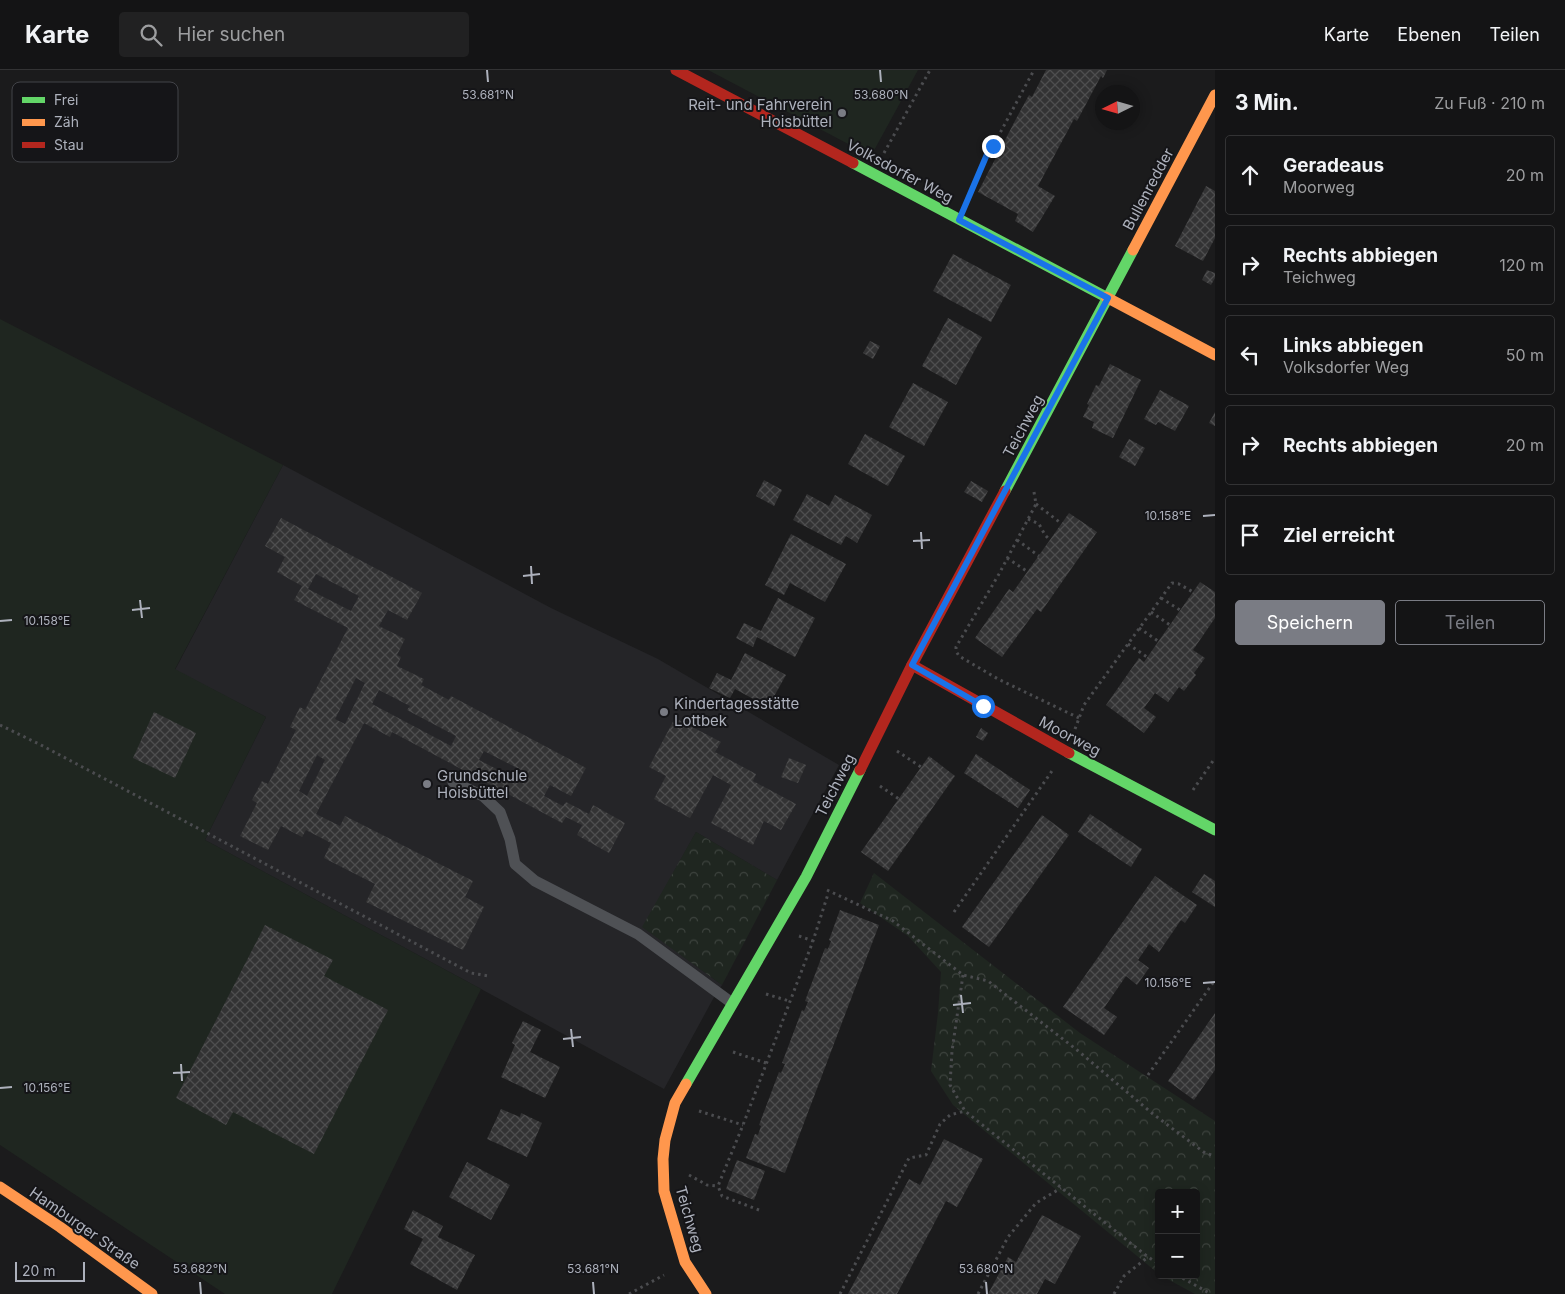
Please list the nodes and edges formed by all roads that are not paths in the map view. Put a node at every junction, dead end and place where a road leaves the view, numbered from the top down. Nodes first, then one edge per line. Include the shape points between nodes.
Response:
1 (676, 70) edge
2 (1215, 95) edge
3 (1108, 298) junction
4 (1215, 355) edge
5 (912, 665) junction
6 (453, 782) dead end
7 (1215, 830) edge
8 (732, 1003) junction
9 (0, 1187) edge
10 (152, 1294) edge
11 (706, 1294) edge

1 - 3 street, Volksdorfer Weg
2 - 3 street, Bullenredder
3 - 4 street, Volksdorfer Weg
3 - 5 street, Teichweg
5 - 7 street, Moorweg via 1066,752
5 - 8 street, Teichweg via 806,877
6 - 8 lane via 483,796 500,812 515,864 535,881 638,934
8 - 11 street, Teichweg via 675,1103 663,1159 664,1191 685,1262
9 - 10 street, Hamburger Straße

